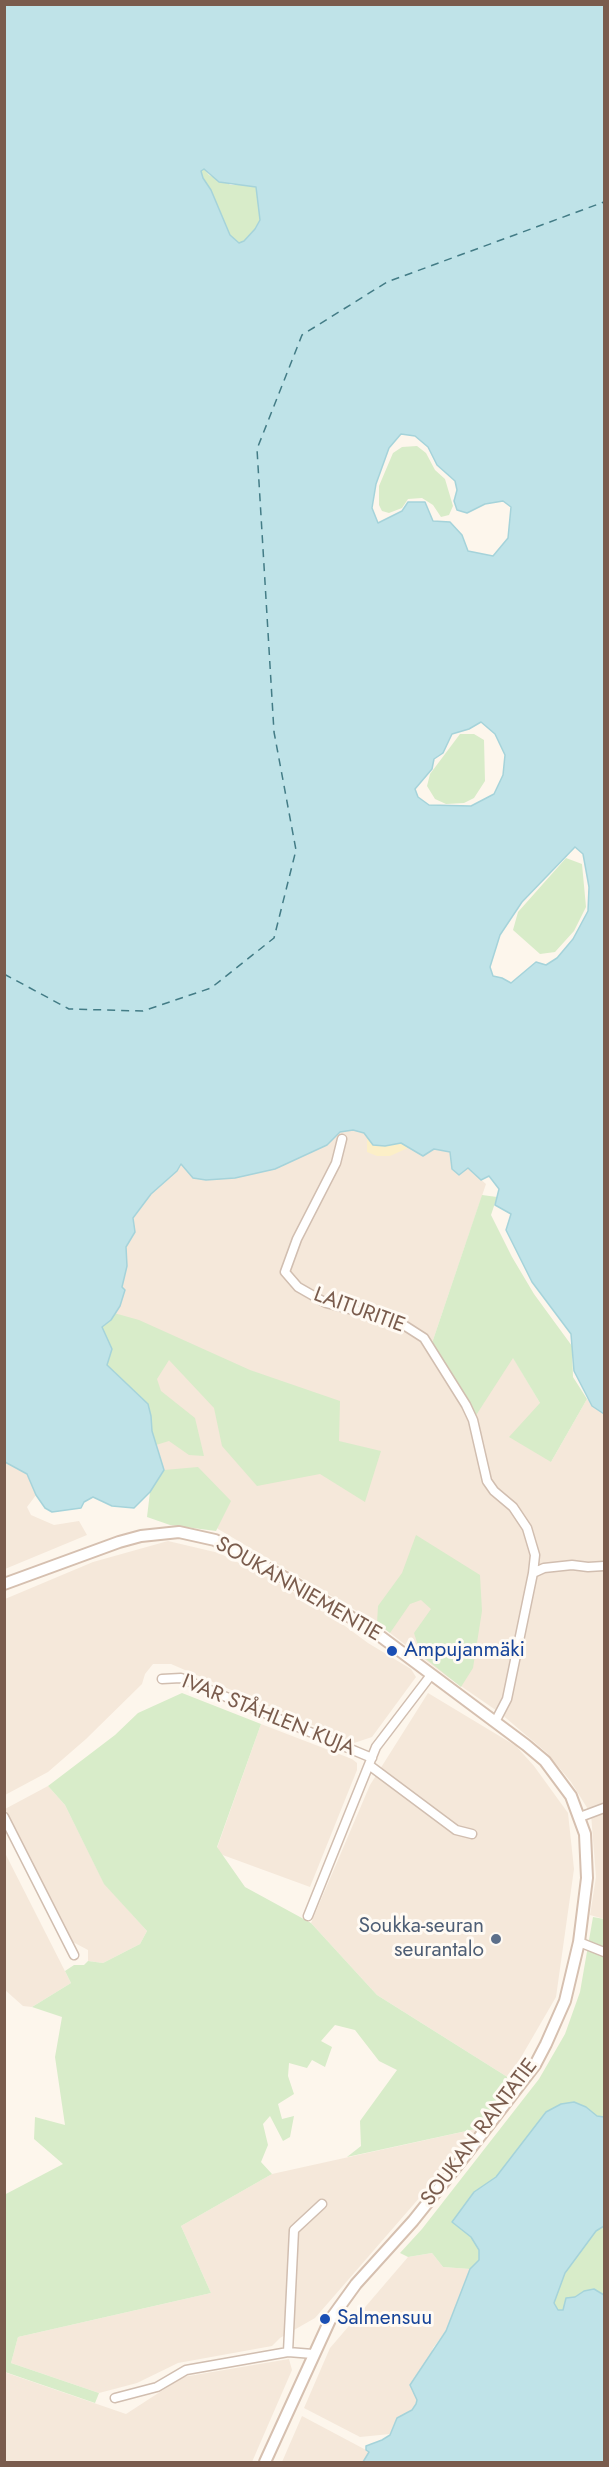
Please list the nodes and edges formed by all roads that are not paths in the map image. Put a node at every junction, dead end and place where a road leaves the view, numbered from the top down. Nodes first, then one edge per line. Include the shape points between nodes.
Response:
1 (342, 1139) dead end
2 (604, 1566) edge
3 (533, 1573) junction
4 (4, 1584) edge
5 (431, 1675) junction
6 (162, 1679) dead end
7 (495, 1722) junction
8 (370, 1762) junction
9 (555, 1773) joint
10 (604, 1808) edge
11 (4, 1817) edge
12 (580, 1817) junction
13 (472, 1833) dead end
14 (308, 1916) dead end
15 (579, 1942) junction
16 (604, 1952) edge
17 (74, 1955) dead end
18 (322, 2204) dead end
19 (288, 2352) junction
20 (313, 2354) junction
21 (116, 2398) dead end
22 (265, 2463) edge

1 - 3 street, LAITURITIE via 336,1163 297,1239 285,1272 298,1287 326,1303 399,1322 424,1338 473,1420 487,1480 527,1528 535,1555
2 - 3 street via 572,1564
3 - 7 street via 514,1673
4 - 5 street, SOUKANNIEMENTIE via 141,1536 163,1532 195,1534 222,1543 295,1583 372,1630
5 - 7 street, SOUKANNIEMENTIE
5 - 8 street via 381,1740
6 - 8 street, IVAR STÅHLEN KUJA via 181,1677
7 - 9 street, SOUKANNIEMENTIE
8 - 13 street, IVAR STÅHLEN KUJA via 456,1830
8 - 14 street
9 - 12 street, SOUKAN RANTATIE
10 - 12 street
11 - 17 street
12 - 15 street, SOUKAN RANTATIE via 588,1855
15 - 16 street
15 - 20 street, SOUKAN RANTATIE via 565,2001 535,2065 414,2221 356,2284 330,2320
18 - 19 street via 294,2230
19 - 20 street
19 - 21 street via 186,2370 146,2391
20 - 22 street, SOUKAN RANTATIE

